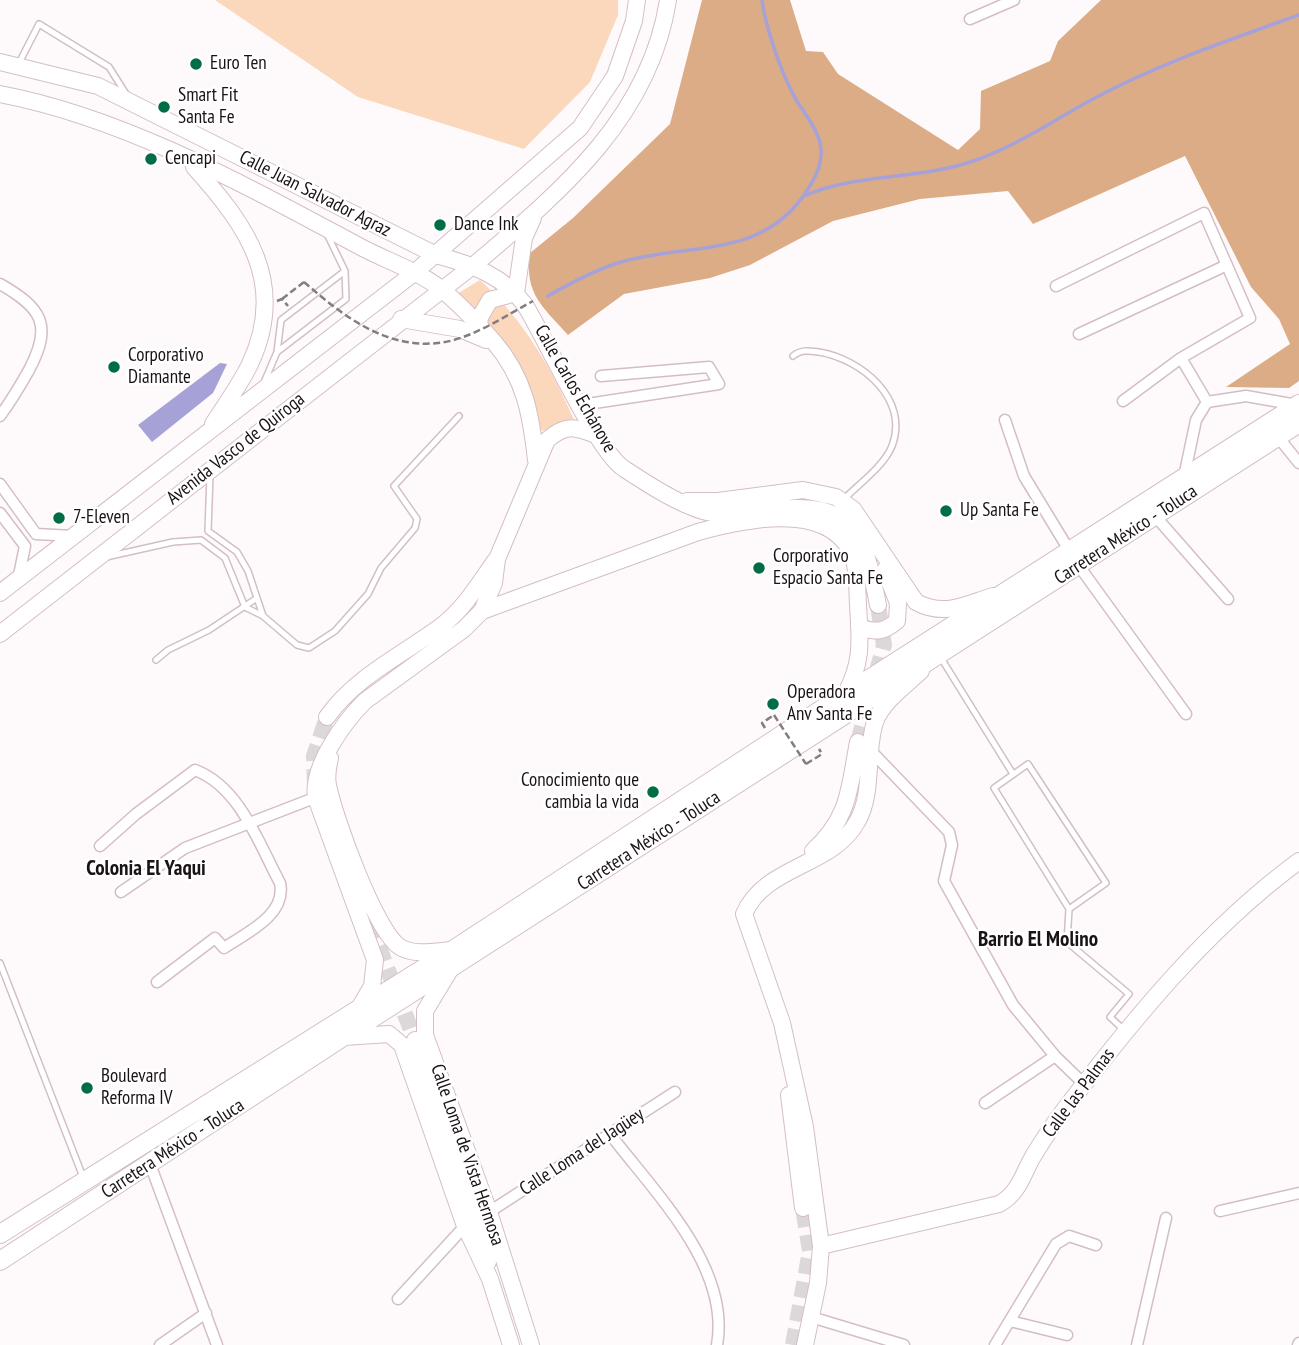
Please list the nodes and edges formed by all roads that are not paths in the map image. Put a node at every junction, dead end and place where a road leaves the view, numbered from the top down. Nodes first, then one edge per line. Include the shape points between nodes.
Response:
1 (637, 0) edge
2 (668, 0) edge
3 (1014, 0) edge
4 (970, 19) dead end
5 (0, 62) edge
6 (19, 64) junction
7 (0, 94) edge
8 (132, 103) junction
9 (127, 131) junction
10 (187, 160) junction
11 (537, 211) junction
12 (320, 225) junction
13 (382, 227) junction
14 (370, 252) junction
15 (436, 255) junction
16 (474, 265) junction
17 (1227, 265) junction
18 (345, 271) junction
19 (414, 274) junction
20 (0, 284) edge
21 (1056, 286) dead end
22 (441, 289) junction
23 (516, 293) junction
24 (401, 319) junction
25 (478, 327) junction
26 (1079, 334) dead end
27 (495, 343) junction
28 (277, 352) junction
29 (793, 356) dead end
30 (1181, 358) junction
31 (601, 376) dead end
32 (255, 397) junction
33 (1123, 401) dead end
34 (1207, 402) junction
35 (581, 405) junction
36 (1298, 411) edge
37 (0, 416) edge
38 (459, 416) dead end
39 (1005, 420) dead end
40 (206, 435) junction
41 (599, 436) junction
42 (1278, 437) junction
43 (536, 460) junction
44 (1299, 463) edge
45 (210, 469) junction
46 (1184, 477) junction
47 (0, 484) edge
48 (681, 500) junction
49 (842, 501) junction
50 (0, 513) edge
51 (1156, 517) junction
52 (76, 536) junction
53 (873, 536) junction
54 (1069, 550) junction
55 (96, 559) junction
56 (496, 559) junction
57 (1079, 566) junction
58 (18, 580) junction
59 (0, 593) edge
60 (1002, 593) junction
61 (257, 598) junction
62 (1228, 599) dead end
63 (878, 605) tunnel mouth
64 (245, 607) junction
65 (482, 611) junction
66 (263, 616) junction
67 (859, 627) junction
68 (0, 634) edge
69 (939, 655) junction
70 (156, 660) dead end
71 (846, 693) junction
72 (1186, 714) dead end
73 (327, 717) tunnel mouth
74 (864, 746) junction
75 (1013, 775) junction
76 (323, 795) junction
77 (248, 822) junction
78 (100, 846) dead end
79 (1299, 861) edge
80 (121, 892) dead end
81 (1069, 909) junction
82 (389, 938) junction
83 (371, 946) junction
84 (452, 959) junction
85 (0, 963) edge
86 (157, 982) dead end
87 (358, 1010) junction
88 (1126, 1033) junction
89 (343, 1037) junction
90 (414, 1040) junction
91 (1055, 1056) junction
92 (790, 1061) junction
93 (1084, 1084) junction
94 (675, 1092) dead end
95 (985, 1102) dead end
96 (610, 1134) junction
97 (150, 1164) junction
98 (84, 1180) junction
99 (1299, 1193) edge
100 (803, 1208) tunnel mouth
101 (1220, 1211) dead end
102 (489, 1212) junction
103 (1166, 1218) dead end
104 (465, 1226) junction
105 (0, 1234) edge
106 (1096, 1245) dead end
107 (821, 1246) junction
108 (0, 1261) edge
109 (490, 1279) junction
110 (398, 1299) dead end
111 (206, 1313) junction
112 (811, 1317) junction
113 (1010, 1321) junction
114 (1068, 1335) dead end
115 (160, 1345) edge
116 (217, 1345) edge
117 (511, 1345) edge
118 (531, 1345) edge
119 (717, 1345) edge
120 (805, 1345) edge
121 (904, 1345) edge
122 (995, 1345) edge
123 (1137, 1345) edge

1 - 15 street, Avenida Vasco de Quiroga via 615,75 580,128
2 - 11 street, Avenida Vasco de Quiroga via 664,26 638,92 599,151
3 - 4 street
5 - 6 street, Calle Juan Salvador Agraz
6 - 8 street, Calle Juan Salvador Agraz via 98,86
6 - 8 lane via 39,24 109,67
7 - 9 street, Calle Juan Salvador Agraz
8 - 9 street via 138,121 134,130
8 - 13 street, Calle Juan Salvador Agraz
9 - 10 street, Calle Juan Salvador Agraz
10 - 12 street, Calle Juan Salvador Agraz
10 - 40 street via 241,222 264,281 266,304 250,364
11 - 16 street, Avenida Vasco de Quiroga
11 - 23 street via 524,238
12 - 14 street, Calle Juan Salvador Agraz
12 - 18 lane via 336,247
13 - 14 street
13 - 15 street, Calle Juan Salvador Agraz
14 - 19 street, Calle Juan Salvador Agraz
15 - 16 street, Calle Juan Salvador Agraz
15 - 19 street, Avenida Vasco de Quiroga
16 - 22 street, Avenida Vasco de Quiroga
16 - 23 street, Calle Carlos Echánove
17 - 21 street via 1204,212
17 - 26 street
17 - 30 street via 1250,318
18 - 28 lane via 281,320
18 - 28 lane via 346,299
19 - 22 street, Calle Juan Salvador Agraz
19 - 32 street, Avenida Vasco de Quiroga
20 - 37 street via 31,306 44,336
22 - 24 street, Avenida Vasco de Quiroga
22 - 25 street, Calle Juan Salvador Agraz
23 - 25 street via 490,300
23 - 35 street, Calle Carlos Echánove
24 - 27 street via 460,329
24 - 45 street, Avenida Vasco de Quiroga
25 - 27 street, Calle Juan Salvador Agraz
27 - 43 street, Calle Juan Salvador Agraz via 520,380 531,410
28 - 32 lane
29 - 49 lane via 809,351 839,355 860,366 878,384 893,413 891,449
30 - 33 street
30 - 34 street
31 - 35 street via 709,366 719,384
32 - 40 street, Avenida Vasco de Quiroga
34 - 36 street via 1245,396
34 - 46 street via 1196,420
35 - 41 street, Calle Carlos Echánove
36 - 42 main road, Carretera México - Toluca
36 - 46 main road, Carretera México - Toluca
38 - 66 lane via 394,486 417,519 415,528 335,631 309,648 296,645
39 - 54 street via 1024,476
40 - 52 street, Avenida Vasco de Quiroga
41 - 43 street via 579,428 561,428 547,440
41 - 48 street, Calle Carlos Echánove via 620,466
42 - 44 street
42 - 51 main road, Carretera México - Toluca
43 - 56 street
45 - 55 street, Avenida Vasco de Quiroga
45 - 61 lane via 208,531 237,552
46 - 54 main road, Carretera México - Toluca
47 - 52 street via 36,534
48 - 49 street, Calle Carlos Echánove via 718,501 803,490
48 - 63 street via 704,512 813,508 840,515 860,539
49 - 53 street, Calle Carlos Echánove
50 - 58 street via 25,546
51 - 57 main road, Carretera México - Toluca
51 - 62 street
52 - 58 street, Avenida Vasco de Quiroga
53 - 60 street, Calle Carlos Echánove via 916,602 932,611
53 - 67 street via 898,603 897,621 886,631
54 - 60 main road, Carretera México - Toluca
55 - 64 lane via 201,540 225,558
55 - 68 street, Avenida Vasco de Quiroga
56 - 65 street via 494,583
56 - 73 street via 466,604 357,686
57 - 69 main road, Carretera México - Toluca
57 - 72 street
58 - 59 street, Avenida Vasco de Quiroga
60 - 71 main road, Carretera México - Toluca
61 - 64 lane
61 - 66 lane
64 - 66 lane
64 - 70 lane
65 - 67 street via 698,532 790,519 833,530 851,553
65 - 76 street via 353,713 334,746
67 - 71 street via 858,670
69 - 74 street via 882,712
69 - 75 lane
69 - 84 main road, Carretera México - Toluca
71 - 84 main road, Carretera México - Toluca
74 - 91 street via 949,832 952,845 944,881 1013,1005
74 - 92 street via 839,823 792,869 758,894 744,914 782,1023
75 - 81 lane via 994,788
75 - 81 lane via 1028,764 1107,883
76 - 77 street
76 - 82 street
76 - 83 street
77 - 78 street via 216,781 195,770
77 - 80 street via 185,848
77 - 86 street via 280,883 277,907 224,948 215,938
79 - 88 street, Calle las Palmas via 1270,882 1172,977
81 - 88 lane via 1066,942 1129,994 1110,1017
82 - 83 street via 381,949
82 - 84 street via 408,950
83 - 87 street via 375,960 372,986
84 - 87 main road, Carretera México - Toluca
84 - 89 main road, Carretera México - Toluca
84 - 90 street, Calle Loma de Vista Hermosa
85 - 98 lane
87 - 98 main road, Carretera México - Toluca
88 - 93 street, Calle las Palmas
89 - 90 street via 389,1034
89 - 97 main road, Carretera México - Toluca
90 - 102 street, Calle Loma de Vista Hermosa
90 - 104 street, Calle Loma de Vista Hermosa
90 - 109 street via 485,1242
91 - 93 street
91 - 95 street
92 - 100 street via 789,1097
92 - 107 street via 806,1126
93 - 107 street, Calle las Palmas via 1033,1155 1009,1199
94 - 96 street, Calle Loma del Jagüey
96 - 102 street, Calle Loma del Jagüey
96 - 119 street via 696,1249 710,1277
97 - 108 main road, Carretera México - Toluca
97 - 111 street
98 - 105 main road, Carretera México - Toluca
99 - 101 street
102 - 118 street, Calle Loma de Vista Hermosa
103 - 123 street
104 - 109 street, Calle Loma de Vista Hermosa
104 - 110 street
106 - 113 street via 1062,1238
107 - 112 street
109 - 117 street, Calle Loma de Vista Hermosa
111 - 115 street
111 - 116 street
112 - 120 street
112 - 121 street
113 - 114 street
113 - 122 street

